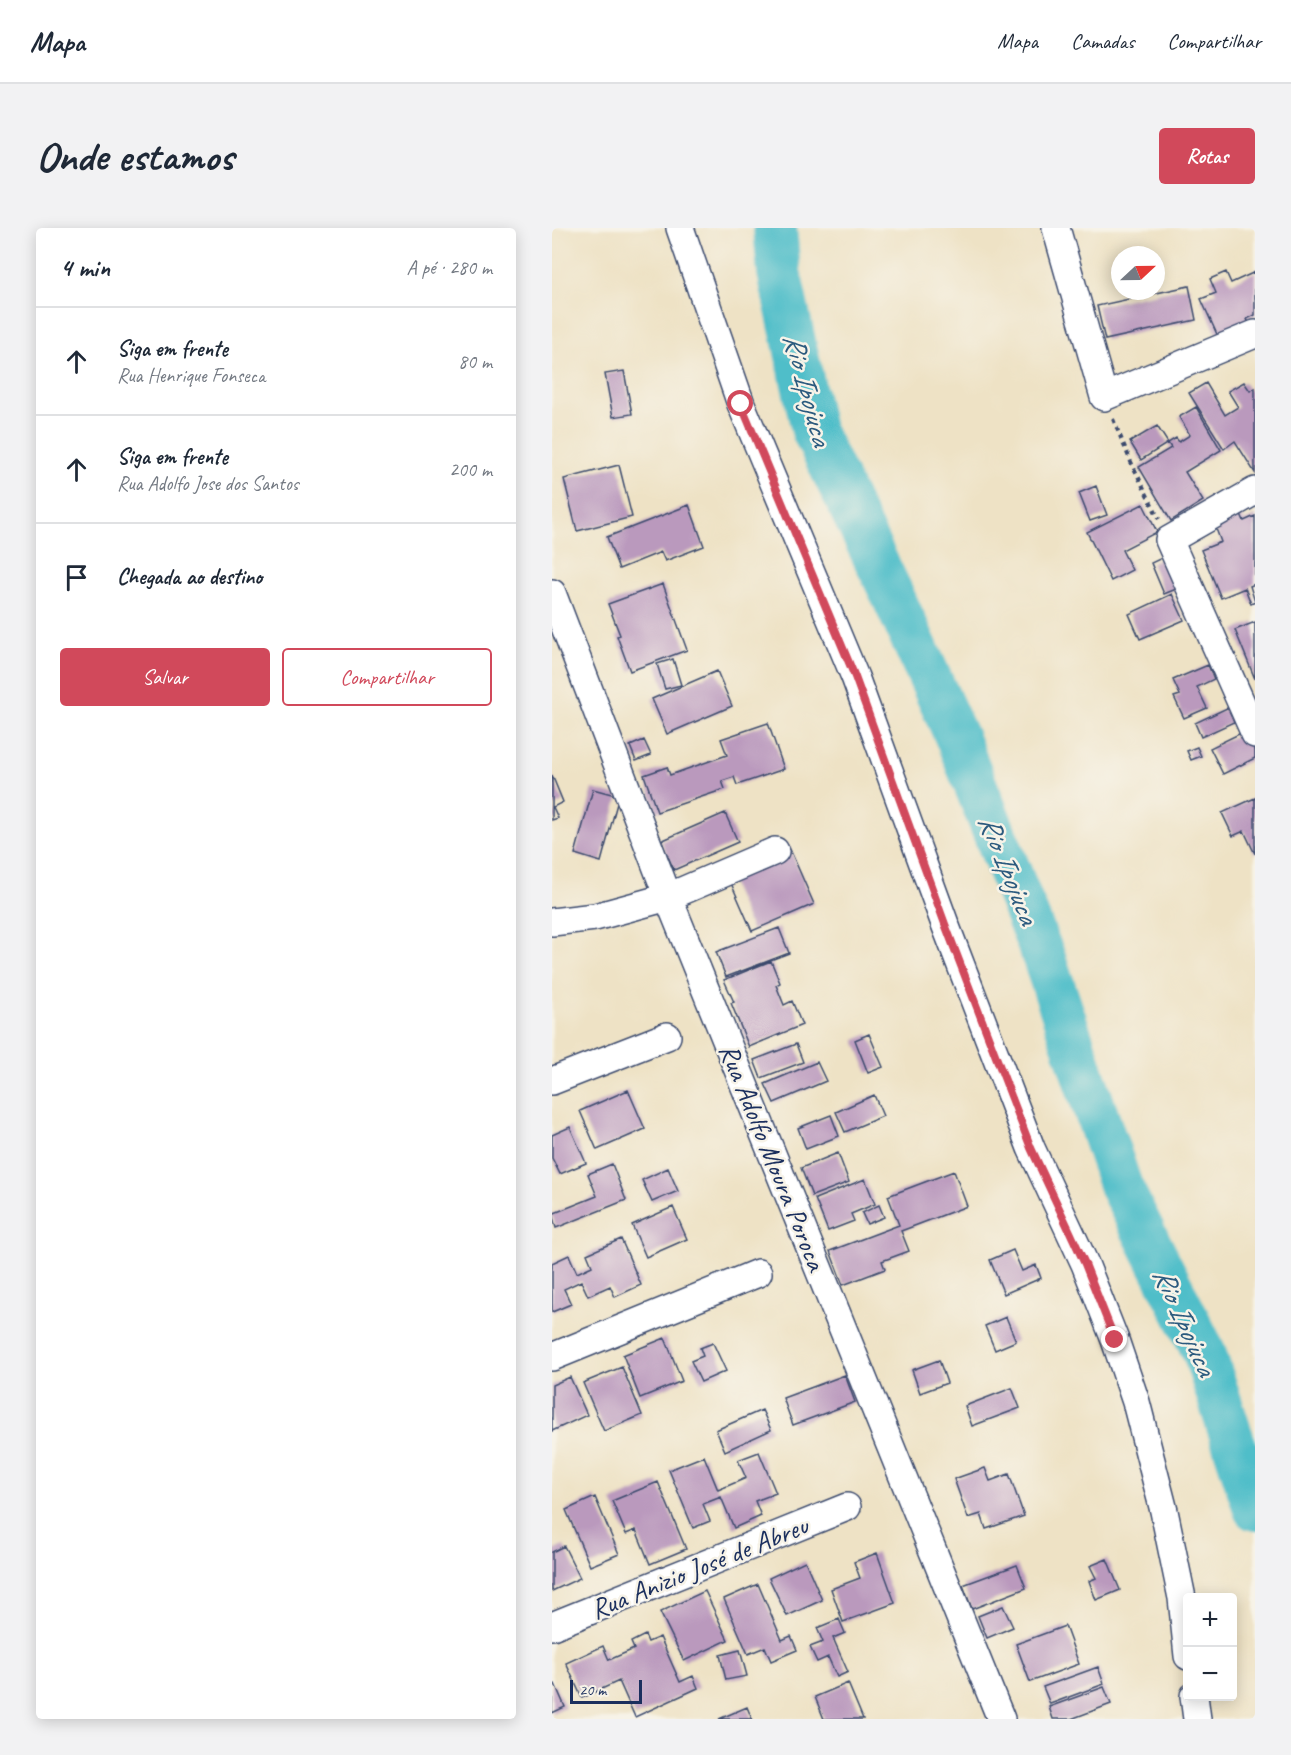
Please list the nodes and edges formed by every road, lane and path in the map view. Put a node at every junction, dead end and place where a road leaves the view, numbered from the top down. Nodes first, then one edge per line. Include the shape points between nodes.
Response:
1 (680, 228) edge
2 (1056, 228) edge
3 (1255, 334) edge
4 (1104, 397) junction
5 (1255, 491) edge
6 (1169, 540) junction
7 (554, 606) edge
8 (1255, 734) edge
9 (775, 851) dead end
10 (668, 897) junction
11 (552, 922) edge
12 (667, 1036) dead end
13 (552, 1081) edge
14 (758, 1273) dead end
15 (552, 1357) edge
16 (847, 1507) dead end
17 (552, 1626) edge
18 (1187, 1647) edge
19 (1195, 1701) edge
20 (1001, 1719) edge
21 (1197, 1719) edge

1 - 18 street via 741,404 855,677 1031,1148 1115,1340 1156,1479 1182,1598
2 - 4 street
3 - 4 street
4 - 6 path
5 - 6 street
6 - 8 street
7 - 10 street, Rua Adolfo Moura Poroca
9 - 10 street
10 - 11 street via 595,917
10 - 20 street, Rua Adolfo Moura Poroca
12 - 13 street
14 - 15 street
16 - 17 street, Rua Anizio José de Abreu
19 - 21 street

